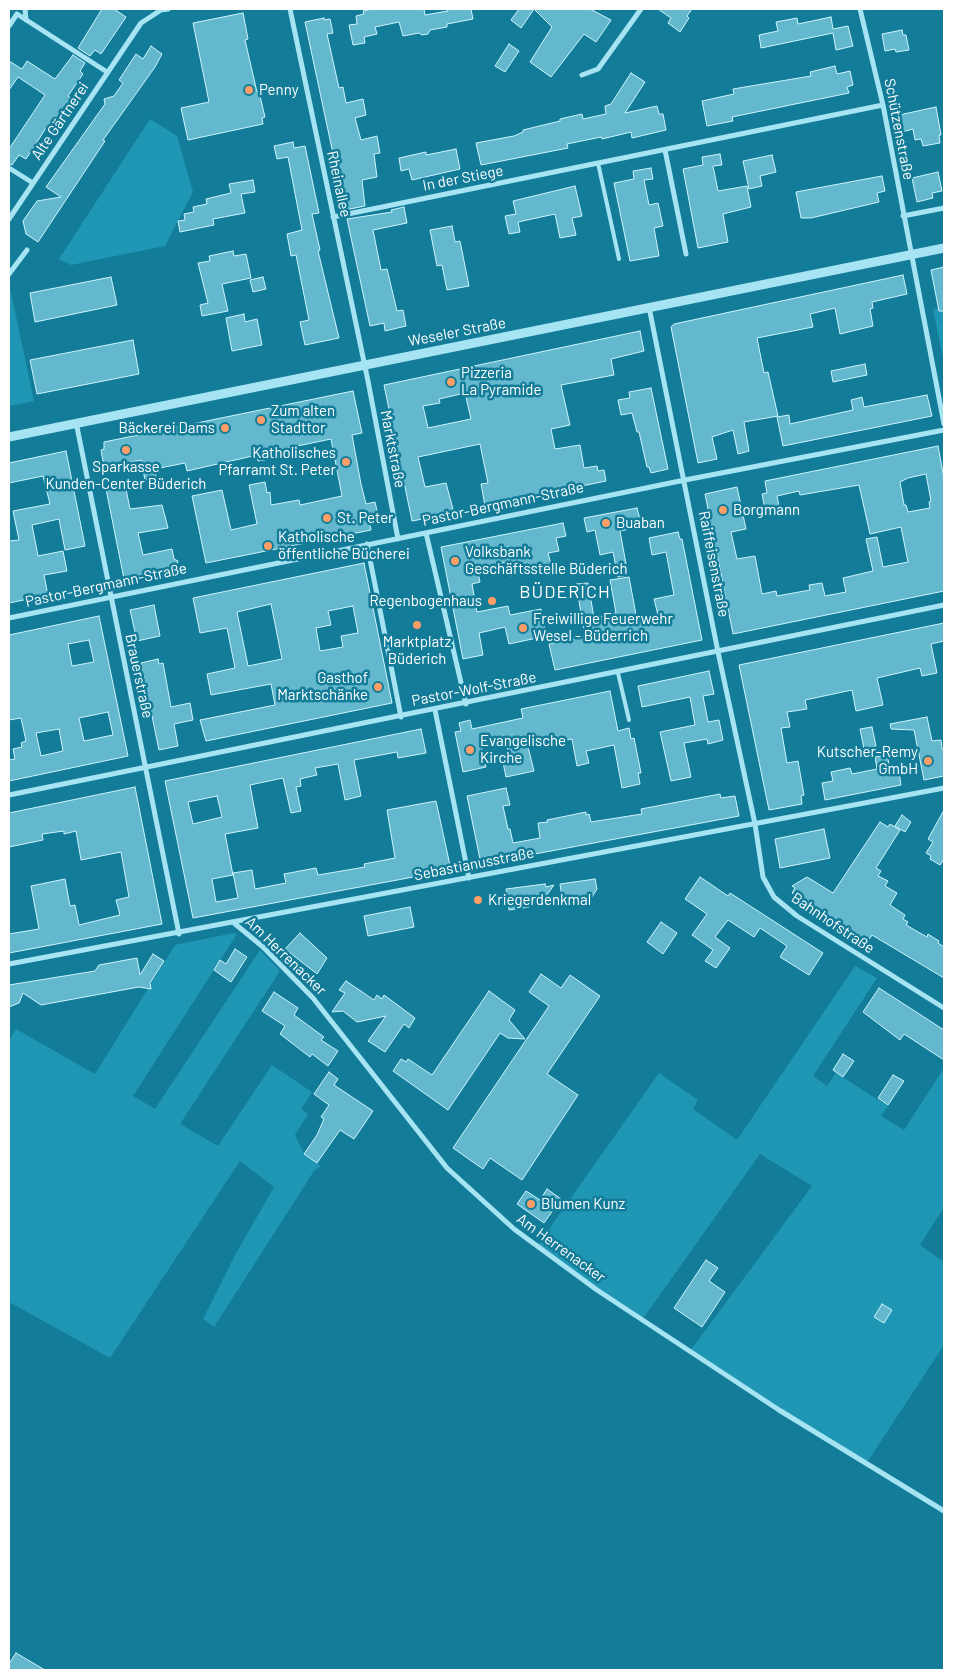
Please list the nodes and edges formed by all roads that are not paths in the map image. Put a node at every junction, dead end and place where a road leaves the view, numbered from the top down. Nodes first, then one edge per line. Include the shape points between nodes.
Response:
1 (25, 9) edge
2 (161, 9) edge
3 (168, 9) edge
4 (290, 9) edge
5 (641, 9) edge
6 (860, 9) edge
7 (26, 20) junction
8 (9, 26) edge
9 (107, 72) junction
10 (582, 75) dead end
11 (883, 106) junction
12 (665, 150) junction
13 (598, 163) junction
14 (9, 168) edge
15 (33, 183) junction
16 (944, 208) edge
17 (903, 216) junction
18 (333, 217) junction
19 (9, 219) edge
20 (944, 248) edge
21 (27, 250) dead end
22 (686, 254) dead end
23 (910, 255) junction
24 (619, 259) dead end
25 (9, 274) edge
26 (649, 307) junction
27 (364, 365) junction
28 (76, 422) junction
29 (944, 424) edge
30 (944, 430) edge
31 (9, 436) edge
32 (685, 480) junction
33 (426, 533) junction
34 (398, 539) junction
35 (367, 544) junction
36 (110, 597) junction
37 (944, 605) edge
38 (9, 618) edge
39 (718, 652) junction
40 (618, 673) junction
41 (466, 704) junction
42 (435, 710) junction
43 (401, 717) junction
44 (629, 720) dead end
45 (145, 768) junction
46 (944, 788) edge
47 (9, 796) edge
48 (755, 824) junction
49 (469, 878) junction
50 (234, 922) junction
51 (179, 934) junction
52 (9, 964) edge
53 (944, 1008) edge
54 (944, 1511) edge

1 - 7 street
2 - 3 street, Alte Gärtnerei
2 - 9 street, Alte Gärtnerei via 141,23
4 - 18 street, Rheinallee
5 - 10 street via 598,69
6 - 11 street, Schützenstraße
7 - 8 street via 17,14
7 - 9 street, Alte Gärtnerei
9 - 15 street, Alte Gärtnerei
11 - 12 street, In der Stiege
11 - 17 street, Schützenstraße
12 - 13 street, In der Stiege
12 - 22 street
13 - 18 street, In der Stiege
13 - 24 lane
14 - 15 street, Alte Gärtnerei
15 - 19 street, Alte Gärtnerei
16 - 17 street
17 - 23 street, Schützenstraße
18 - 27 street, Rheinallee
20 - 23 street, Weseler Straße
21 - 25 street
23 - 26 street, Weseler Straße
23 - 29 street, Schützenstraße
26 - 27 street, Weseler Straße
26 - 32 street, Raiffeisenstraße
27 - 28 street, Weseler Straße
27 - 34 street, Marktstraße
28 - 31 street, Weseler Straße
28 - 36 street, Brauerstraße
30 - 32 street, Pastor-Bergmann-Straße
32 - 33 street, Pastor-Bergmann-Straße
32 - 39 street, Raiffeisenstraße
33 - 34 street, Pastor-Bergmann-Straße
33 - 41 street
34 - 35 street, Pastor-Bergmann-Straße
35 - 36 street, Pastor-Bergmann-Straße
35 - 43 street
36 - 38 street, Pastor-Bergmann-Straße
36 - 45 street, Brauerstraße
37 - 39 street, Pastor-Wolf-Straße
39 - 40 street, Pastor-Wolf-Straße
39 - 48 street, Raiffeisenstraße
40 - 41 street, Pastor-Wolf-Straße
40 - 44 lane
41 - 42 street, Pastor-Wolf-Straße
42 - 43 street, Pastor-Wolf-Straße
42 - 49 street
43 - 45 street, Pastor-Wolf-Straße
45 - 47 street, Pastor-Wolf-Straße
45 - 51 street, Brauerstraße
46 - 48 street, Sebastianusstraße
48 - 49 street, Sebastianusstraße
48 - 53 street, Bahnhofstraße via 763,877 774,897 797,916
49 - 50 street, Sebastianusstraße
50 - 51 street, Sebastianusstraße
50 - 54 street, Am Herrenacker via 313,998 447,1168 514,1229 597,1290 771,1404
51 - 52 street, Sebastianusstraße

